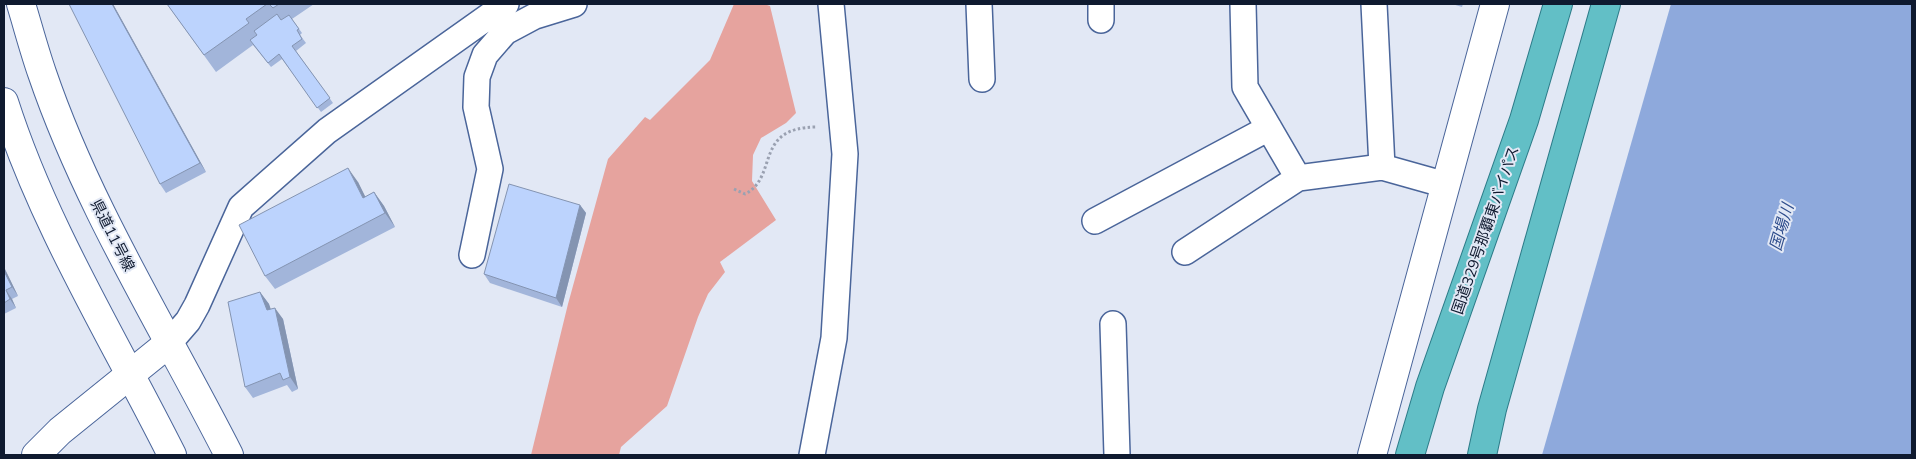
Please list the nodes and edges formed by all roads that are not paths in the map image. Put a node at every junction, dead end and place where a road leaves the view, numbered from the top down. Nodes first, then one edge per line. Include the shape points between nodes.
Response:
1 (22, 4) edge
2 (506, 4) edge
3 (574, 4) edge
4 (831, 4) edge
5 (979, 4) edge
6 (1243, 4) edge
7 (1374, 4) edge
8 (1495, 4) edge
9 (1558, 4) edge
10 (1606, 4) edge
11 (982, 78) dead end
12 (4, 102) edge
13 (1269, 128) junction
14 (8, 132) edge
15 (1382, 166) junction
16 (1298, 178) junction
17 (1446, 185) junction
18 (1095, 221) dead end
19 (1185, 252) dead end
20 (472, 254) dead end
21 (1113, 324) dead end
22 (169, 343) junction
23 (130, 376) junction
24 (36, 455) edge
25 (172, 455) edge
26 (229, 455) edge
27 (813, 455) edge
28 (1117, 455) edge
29 (1372, 455) edge
30 (1410, 455) edge
31 (1482, 455) edge

1 - 22 main road, 県道11号線 via 42,73 70,146
2 - 22 street via 327,132 241,207 188,321
3 - 20 street via 535,16 505,32 485,55 477,78 476,107 490,169
4 - 27 street via 845,154 834,338
5 - 11 street
6 - 13 street via 1244,87
7 - 15 street
8 - 17 main road
9 - 30 highway, 国道329号那覇東バイパス via 1524,120 1430,387
10 - 31 highway via 1492,409
12 - 14 main road
13 - 16 street
13 - 18 street
14 - 23 main road via 68,259
15 - 16 street
15 - 17 street
16 - 19 street
17 - 29 main road
21 - 28 street
22 - 23 main road
22 - 26 main road, 県道11号線
23 - 24 main road
23 - 25 main road

